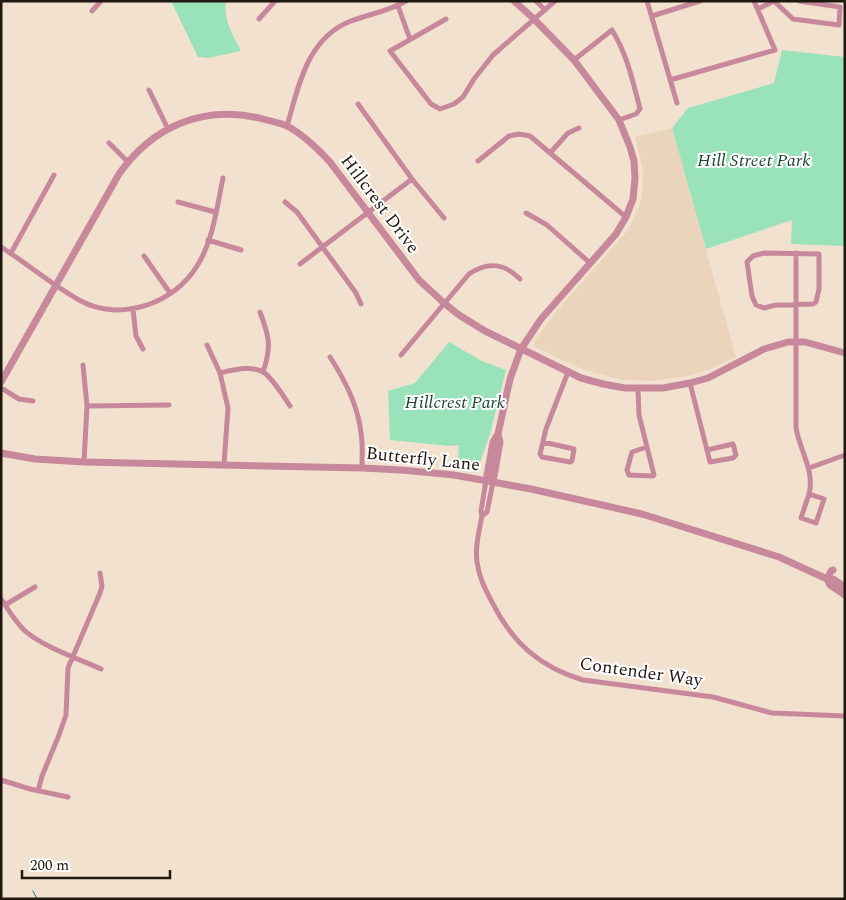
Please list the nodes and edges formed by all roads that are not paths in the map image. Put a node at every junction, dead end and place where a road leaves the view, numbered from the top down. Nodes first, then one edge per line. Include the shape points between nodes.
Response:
1 (101, 1) edge
2 (276, 1) edge
3 (406, 1) edge
4 (514, 1) edge
5 (536, 1) edge
6 (555, 1) edge
7 (647, 1) edge
8 (700, 1) edge
9 (754, 1) edge
10 (774, 1) edge
11 (799, 1) edge
12 (398, 6) junction
13 (758, 9) junction
14 (545, 10) junction
15 (92, 11) dead end
16 (652, 16) junction
17 (446, 18) dead end
18 (259, 19) dead end
19 (534, 19) junction
20 (410, 39) junction
21 (574, 60) junction
22 (670, 80) junction
23 (149, 90) dead end
24 (677, 103) dead end
25 (358, 104) dead end
26 (619, 120) junction
27 (287, 126) junction
28 (579, 128) dead end
29 (168, 129) junction
30 (109, 143) dead end
31 (551, 152) junction
32 (478, 161) dead end
33 (128, 162) junction
34 (54, 175) dead end
35 (223, 178) dead end
36 (412, 179) junction
37 (178, 202) dead end
38 (284, 202) dead end
39 (216, 212) junction
40 (367, 213) junction
41 (526, 213) dead end
42 (626, 217) junction
43 (444, 218) dead end
44 (208, 240) junction
45 (1, 247) edge
46 (322, 248) junction
47 (242, 250) dead end
48 (11, 253) junction
49 (796, 253) junction
50 (144, 256) dead end
51 (590, 262) junction
52 (300, 264) dead end
53 (520, 279) dead end
54 (57, 285) junction
55 (170, 293) junction
56 (444, 303) junction
57 (361, 304) dead end
58 (796, 304) junction
59 (133, 309) junction
60 (260, 312) dead end
61 (795, 342) junction
62 (207, 345) dead end
63 (142, 349) dead end
64 (521, 350) junction
65 (845, 353) edge
66 (401, 355) dead end
67 (330, 357) dead end
68 (83, 365) dead end
69 (263, 372) junction
70 (568, 372) junction
71 (220, 373) junction
72 (1, 382) edge
73 (690, 383) junction
74 (1, 388) edge
75 (638, 389) junction
76 (33, 401) dead end
77 (169, 405) dead end
78 (88, 406) junction
79 (290, 406) dead end
80 (543, 442) junction
81 (647, 447) junction
82 (707, 450) junction
83 (1, 453) edge
84 (845, 455) edge
85 (84, 462) junction
86 (224, 464) junction
87 (362, 468) junction
88 (809, 468) junction
89 (490, 481) junction
90 (809, 494) junction
91 (100, 573) dead end
92 (830, 579) junction
93 (35, 587) dead end
94 (845, 587) edge
95 (845, 595) edge
96 (1, 599) edge
97 (5, 605) junction
98 (72, 656) junction
99 (101, 669) dead end
100 (845, 716) edge
101 (1, 780) edge
102 (38, 791) junction
103 (68, 797) dead end

1 - 15 street
2 - 18 street
3 - 12 street
4 - 19 street
5 - 14 street
6 - 14 street
7 - 16 street
8 - 16 street
9 - 13 street
10 - 11 street via 793,19 838,25 840,7
10 - 13 street
12 - 20 street
12 - 27 street via 350,22 322,40 309,58
13 - 22 street via 775,50
14 - 19 street
16 - 22 street
17 - 20 street
19 - 20 street via 493,56 464,97 440,109 431,104 390,51
19 - 21 street
21 - 26 street
21 - 26 street via 612,30 621,45 640,109 636,114
22 - 24 street
23 - 29 street
25 - 36 street
26 - 42 street via 634,160 633,199
27 - 29 street, Hillcrest Drive via 243,115 220,114 201,116
27 - 40 street, Hillcrest Drive via 315,146 330,162
28 - 31 street via 568,132
29 - 33 street, Hillcrest Drive via 142,147
30 - 33 street
31 - 32 street via 530,136 519,134 510,136
31 - 42 street
33 - 54 street, Hillcrest Drive
34 - 48 street
35 - 39 street
36 - 40 street
36 - 43 street
37 - 39 street
38 - 46 street via 297,212
39 - 44 street
40 - 46 street
40 - 56 street, Hillcrest Drive via 419,280
41 - 51 street via 548,225
42 - 51 street via 616,234
44 - 47 street
44 - 55 street via 198,266 182,286
45 - 48 street
46 - 52 street
46 - 57 street
48 - 54 street
49 - 58 street
49 - 58 street via 819,254 816,302
49 - 58 street via 758,254 748,259 746,265 756,305 764,308
50 - 55 street
51 - 64 street via 541,319
53 - 56 street via 510,270 484,266 469,274
54 - 59 street via 81,301 104,309
54 - 72 street, Hillcrest Drive
55 - 59 street via 157,302
56 - 64 street, Hillcrest Drive via 485,331
56 - 66 street
58 - 61 street
59 - 63 street via 136,336
60 - 69 street via 269,335 268,359
61 - 65 street, Hillcrest Drive
61 - 73 street, Hillcrest Drive via 772,346 708,378
61 - 88 street via 796,428
62 - 71 street
64 - 70 street, Hillcrest Drive
64 - 89 street via 493,442
67 - 87 street via 353,398 361,432
68 - 78 street
69 - 71 street via 243,368
69 - 79 street via 280,389
70 - 75 street, Hillcrest Drive via 603,384
70 - 80 street
71 - 86 street via 228,408
73 - 75 street, Hillcrest Drive
73 - 82 street
74 - 76 street via 19,399
75 - 81 street via 639,415
77 - 78 street
78 - 85 street
80 - 80 street via 542,457 572,461 574,449
81 - 81 street via 632,452 627,470 629,475 654,475
82 - 82 street via 733,444 736,455 710,462
83 - 85 street, Butterfly Lane
84 - 88 street
85 - 86 street, Butterfly Lane
86 - 87 street, Butterfly Lane
87 - 89 street, Butterfly Lane via 438,473
88 - 90 street
89 - 92 street, Butterfly Lane via 642,514 779,557
89 - 100 street, Contender Way via 481,511 477,547 477,561 485,588 512,635 552,668 592,682 713,697 767,713
90 - 90 street via 824,500 816,523 801,518
91 - 98 street via 100,593
92 - 94 street, Butterfly Lane
92 - 95 street, Butterfly Lane via 830,585
93 - 97 street
96 - 97 street
97 - 98 street via 25,631
98 - 99 street
98 - 102 street via 68,668 66,715
101 - 102 street
102 - 103 street

